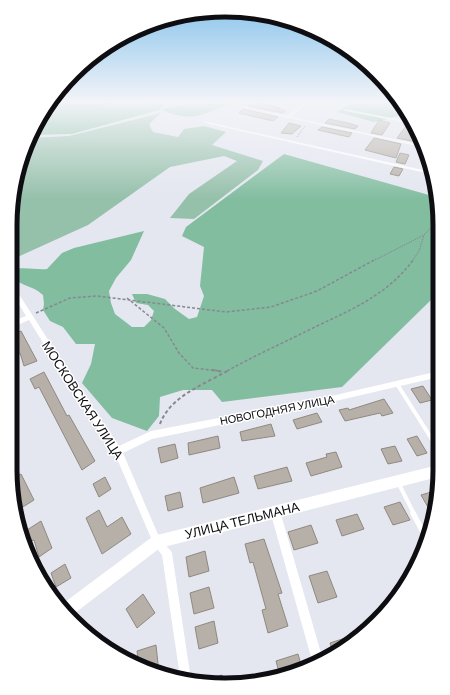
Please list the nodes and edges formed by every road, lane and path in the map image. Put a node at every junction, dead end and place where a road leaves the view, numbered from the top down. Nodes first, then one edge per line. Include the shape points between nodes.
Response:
1 (260, 134) edge
2 (299, 134) edge
3 (370, 134) edge
4 (293, 142) junction
5 (417, 145) edge
6 (426, 172) edge
7 (433, 225) edge
8 (424, 235) junction
9 (17, 296) edge
10 (126, 297) junction
11 (29, 317) junction
12 (17, 322) edge
13 (224, 372) junction
14 (433, 375) edge
15 (397, 384) junction
16 (156, 434) junction
17 (433, 441) edge
18 (118, 451) junction
19 (433, 472) edge
20 (397, 481) junction
21 (276, 511) junction
22 (423, 533) edge
23 (157, 542) junction
24 (70, 608) edge
25 (317, 657) edge
26 (185, 674) edge

1 - 4 street
2 - 4 path
3 - 5 street
4 - 6 street
7 - 8 path
8 - 10 path via 405,242 350,275 297,301 247,311 191,309
8 - 13 path via 419,251 403,273 364,304
9 - 11 street, МОСКОВСКАЯ УЛИЦА
10 - 11 path via 74,297
10 - 13 path via 164,328 179,353 193,368
11 - 12 street
11 - 18 street, МОСКОВСКАЯ УЛИЦА
13 - 16 path via 174,402 163,416
14 - 15 street, НОВОГОДНЯЯ УЛИЦА
15 - 16 street, НОВОГОДНЯЯ УЛИЦА
15 - 17 lane
16 - 18 street, НОВОГОДНЯЯ УЛИЦА
18 - 23 street, МОСКОВСКАЯ УЛИЦА
19 - 20 street, УЛИЦА ТЕЛЬМАНА
20 - 21 street, УЛИЦА ТЕЛЬМАНА
20 - 22 lane
21 - 23 street, УЛИЦА ТЕЛЬМАНА
21 - 25 street
23 - 24 street, УЛИЦА ТЕЛЬМАНА
23 - 26 street, МОСКОВСКАЯ УЛИЦА via 167,553

